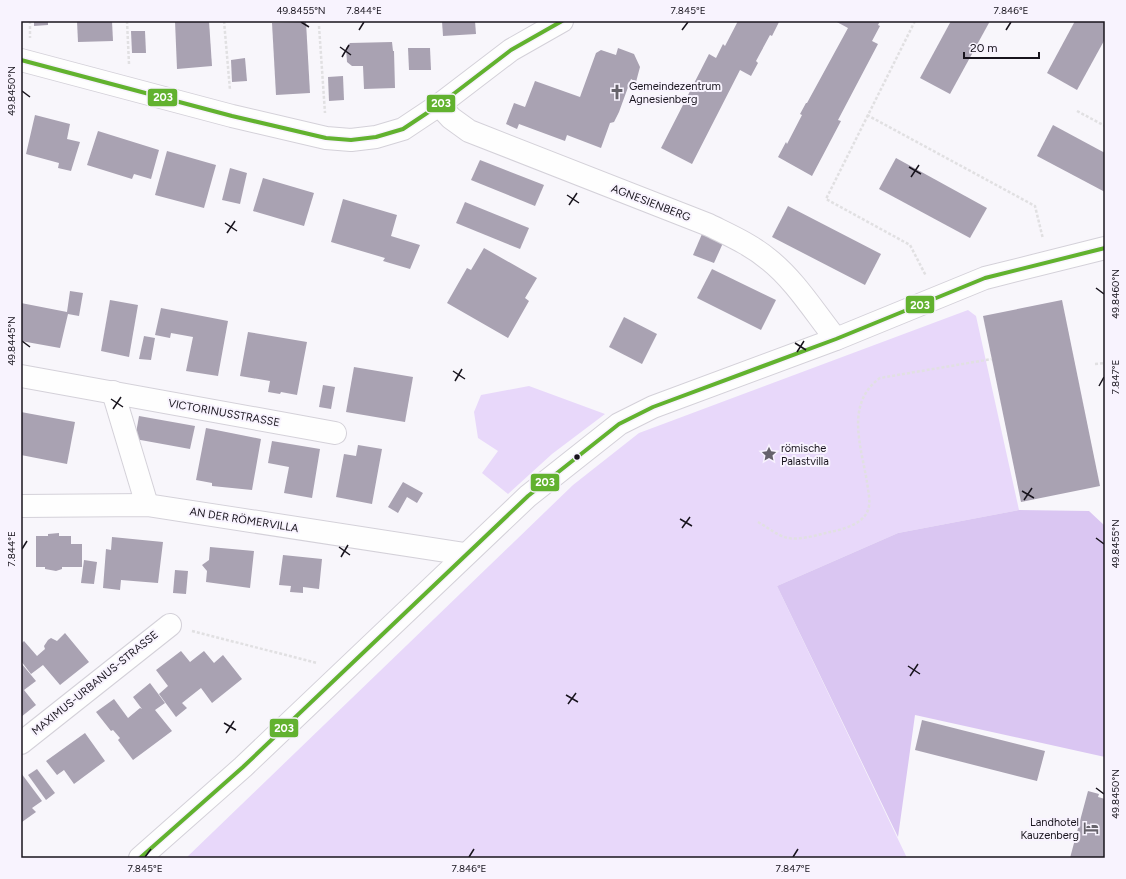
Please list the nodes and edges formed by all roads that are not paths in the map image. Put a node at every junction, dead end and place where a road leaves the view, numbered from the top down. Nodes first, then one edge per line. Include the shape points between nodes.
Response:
1 (557, 22) edge
2 (21, 60) edge
3 (439, 105) junction
4 (1105, 248) edge
5 (836, 339) junction
6 (21, 376) edge
7 (112, 392) junction
8 (335, 433) dead end
9 (147, 504) junction
10 (21, 506) edge
11 (465, 554) junction
12 (170, 625) road end
13 (21, 743) edge
14 (140, 858) edge

1 - 3 street via 511,50
2 - 3 street via 326,138 351,140 376,137 403,129
3 - 5 street, AGNESIENBERG via 450,118 469,131 709,225 741,241 768,259 790,281
4 - 5 street via 985,278
5 - 11 street via 668,401 619,424 528,496
6 - 7 street, VICTORINUSSTRASSE
7 - 8 street, VICTORINUSSTRASSE
7 - 9 street
9 - 10 street, AN DER RÖMERVILLA
9 - 11 street, AN DER RÖMERVILLA
11 - 14 street via 243,767
12 - 13 street, MAXIMUS-URBANUS-STRASSE

